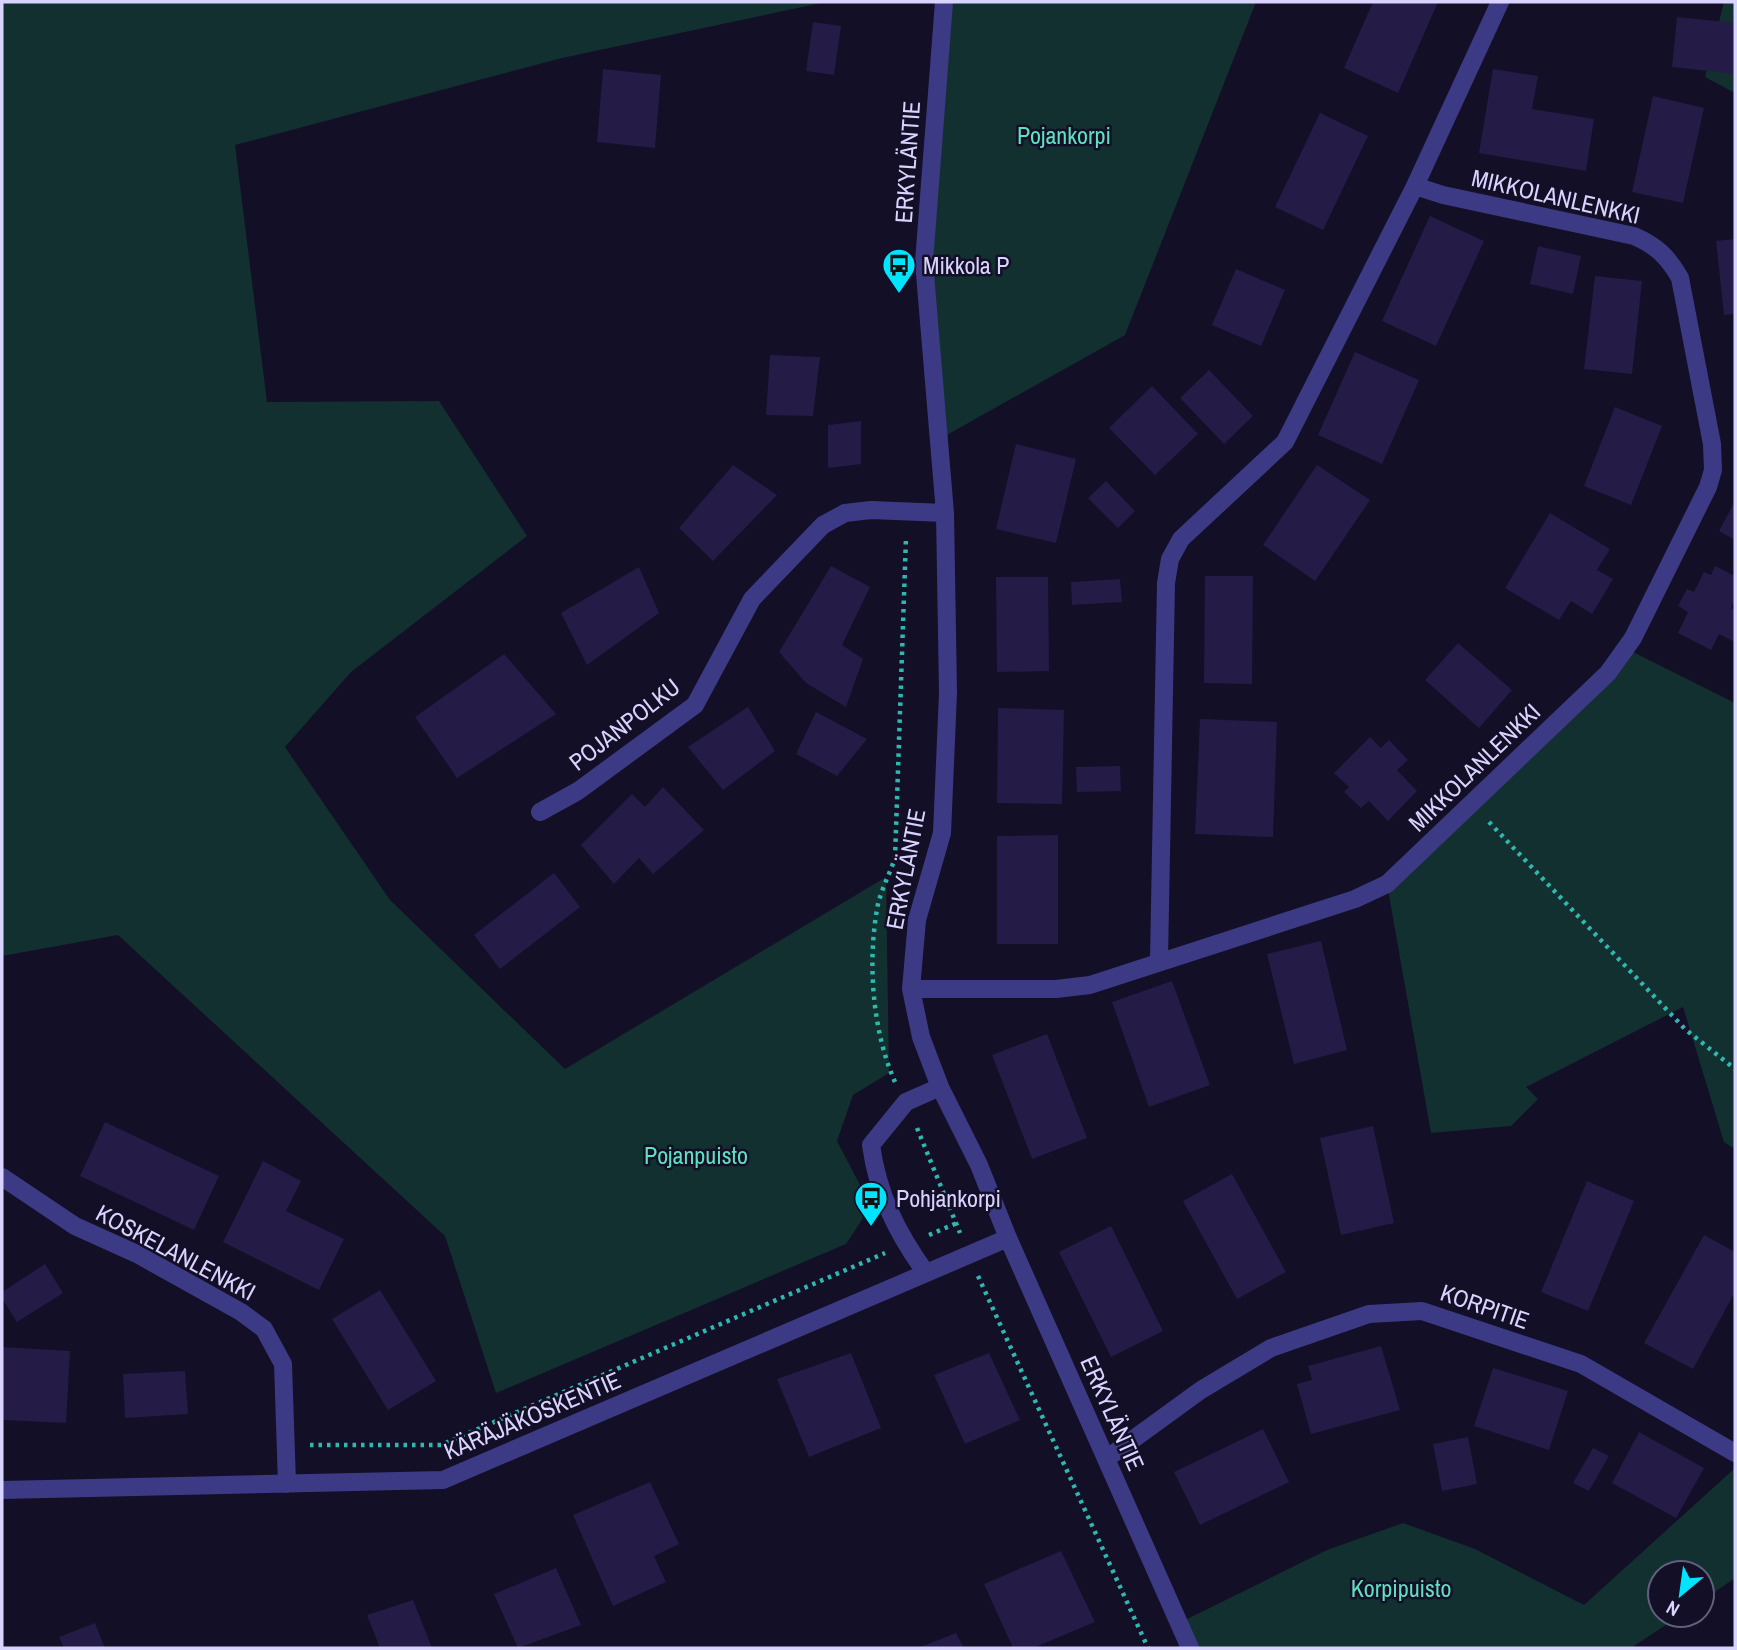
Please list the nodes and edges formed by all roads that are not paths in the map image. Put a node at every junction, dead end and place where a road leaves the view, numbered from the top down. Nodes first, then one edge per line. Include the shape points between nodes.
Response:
1 (944, 2) edge
2 (1500, 2) edge
3 (1415, 186) junction
4 (945, 513) junction
5 (540, 812) dead end
6 (1159, 960) junction
7 (911, 989) junction
8 (940, 1087) junction
9 (2, 1177) edge
10 (1008, 1238) junction
11 (926, 1273) junction
12 (1735, 1453) edge
13 (1106, 1459) junction
14 (287, 1484) junction
15 (2, 1490) edge
16 (1185, 1647) edge

1 - 4 street, ERKYLÄNTIE via 924,262
2 - 3 street
3 - 6 street via 1285,442 1197,522 1170,559
3 - 6 street, MIKKOLANLENKKI via 1634,236 1660,251 1680,278 1712,444 1708,487 1633,638 1608,673 1387,884 1354,899
4 - 5 street, POJANPOLKU via 845,513 823,525 752,599 695,705 578,791
4 - 7 street, ERKYLÄNTIE via 948,693 942,833 917,920
6 - 7 street, MIKKOLANLENKKI via 1090,985 1056,989
7 - 8 street, ERKYLÄNTIE via 921,1037
8 - 10 street, ERKYLÄNTIE via 979,1165
8 - 11 street via 906,1102 871,1145 876,1182 905,1245
9 - 14 street, KOSKELANLENKKI via 75,1226 137,1254 241,1311 264,1329 283,1364
10 - 11 street, KÄRÄJÄKOSKENTIE
10 - 13 street, ERKYLÄNTIE
11 - 14 street, KÄRÄJÄKOSKENTIE via 443,1480
12 - 13 street, KORPITIE via 1581,1364 1422,1311 1368,1314 1271,1348 1201,1390
13 - 16 street, ERKYLÄNTIE
14 - 15 street, KÄRÄJÄKOSKENTIE

